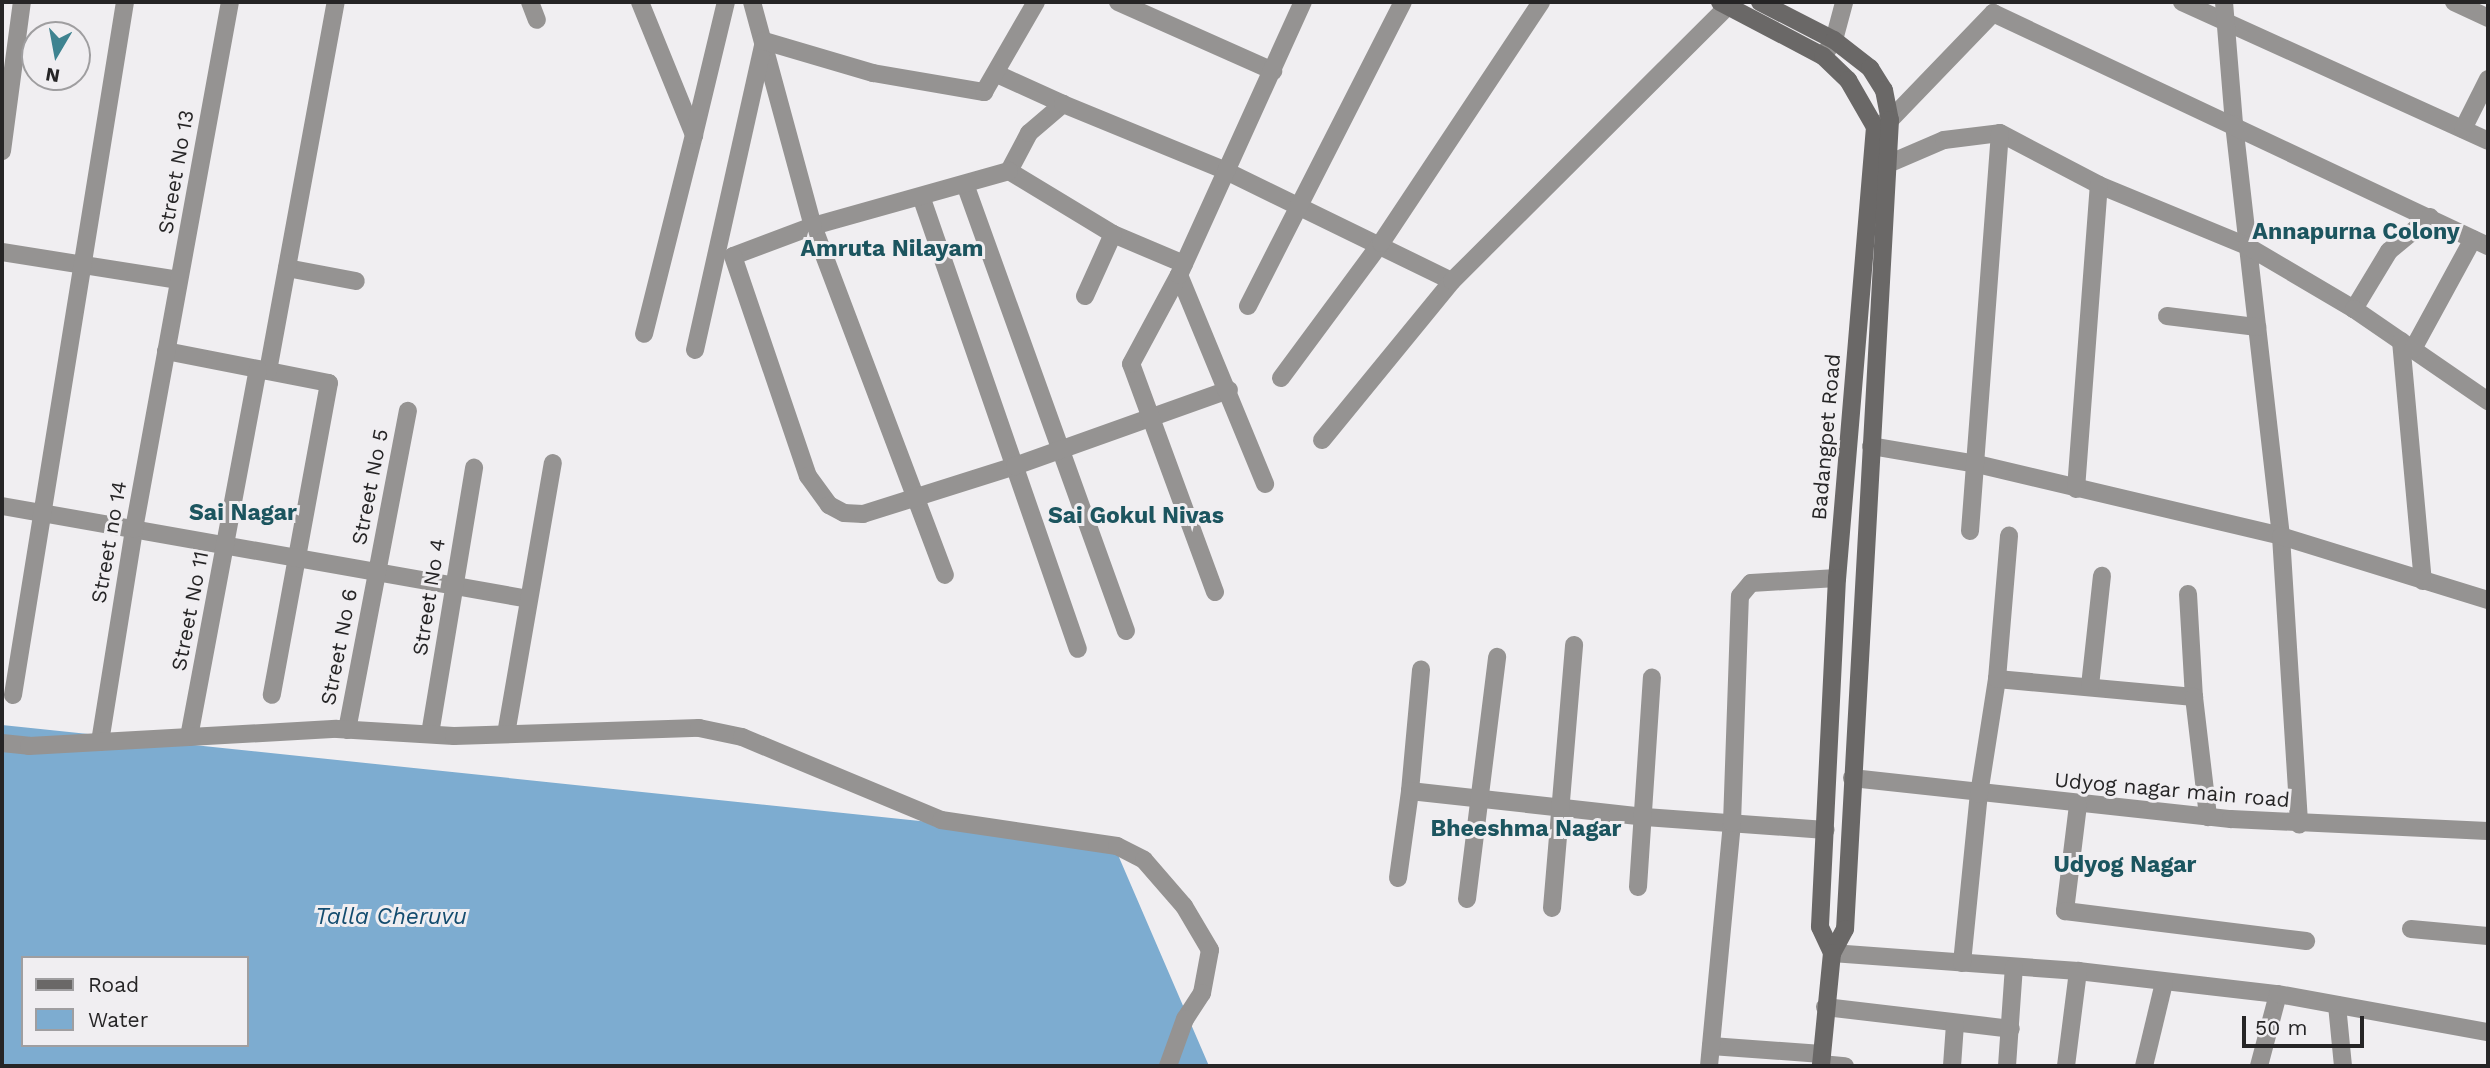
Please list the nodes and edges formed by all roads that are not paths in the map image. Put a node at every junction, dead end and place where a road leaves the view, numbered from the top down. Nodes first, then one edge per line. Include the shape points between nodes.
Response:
1 (22, 2) edge
2 (124, 2) edge
3 (230, 2) edge
4 (336, 2) edge
5 (530, 2) edge
6 (640, 2) edge
7 (726, 2) edge
8 (752, 2) edge
9 (1036, 2) edge
10 (1118, 2) edge
11 (1303, 2) edge
12 (1403, 2) edge
13 (1541, 2) edge
14 (1760, 2) edge
15 (1844, 2) edge
16 (2182, 2) edge
17 (2224, 2) edge
18 (2454, 2) edge
19 (1724, 4) edge
20 (1997, 7) edge
21 (2488, 18) edge
22 (537, 20) dead end
23 (2227, 24) junction
24 (1834, 40) junction
25 (765, 41) junction
26 (1823, 56) junction
27 (1273, 71) junction
28 (997, 74) junction
29 (2488, 79) edge
30 (1063, 104) junction
31 (5, 107) edge
32 (1882, 123) junction
33 (2234, 124) junction
34 (2463, 129) junction
35 (2000, 133) junction
36 (694, 135) junction
37 (2488, 141) edge
38 (2, 151) edge
39 (1890, 164) junction
40 (1009, 171) junction
41 (1871, 171) junction
42 (1226, 172) junction
43 (965, 184) junction
44 (2099, 185) junction
45 (922, 199) junction
46 (1301, 207) junction
47 (2430, 217) junction
48 (813, 226) junction
49 (1113, 234) junction
50 (1381, 243) junction
51 (2481, 243) edge
52 (2247, 246) junction
53 (2, 252) edge
54 (81, 264) junction
55 (287, 268) junction
56 (1181, 270) junction
57 (179, 280) junction
58 (356, 281) dead end
59 (1452, 281) junction
60 (1085, 296) dead end
61 (1248, 306) dead end
62 (2354, 309) junction
63 (2167, 316) dead end
64 (2257, 327) junction
65 (644, 334) dead end
66 (2407, 345) junction
67 (695, 350) dead end
68 (166, 351) junction
69 (263, 370) junction
70 (1281, 378) dead end
71 (1229, 390) junction
72 (2488, 401) edge
73 (408, 411) dead end
74 (1151, 417) junction
75 (1322, 440) dead end
76 (1871, 446) junction
77 (1060, 449) junction
78 (553, 463) dead end
79 (1977, 464) junction
80 (1015, 466) junction
81 (474, 468) dead end
82 (1265, 484) dead end
83 (2076, 489) junction
84 (915, 495) junction
85 (2, 506) edge
86 (41, 513) junction
87 (1843, 514) junction
88 (1867, 516) junction
89 (134, 529) junction
90 (1969, 531) dead end
91 (2009, 536) dead end
92 (2281, 536) junction
93 (225, 545) junction
94 (295, 558) junction
95 (377, 572) junction
96 (945, 575) dead end
97 (2102, 576) dead end
98 (1837, 578) junction
99 (2423, 581) junction
100 (454, 585) junction
101 (1215, 592) dead end
102 (2188, 594) dead end
103 (529, 598) junction
104 (2488, 600) edge
105 (1126, 631) dead end
106 (1574, 645) dead end
107 (1078, 649) dead end
108 (1497, 657) dead end
109 (1421, 669) dead end
110 (1652, 677) dead end
111 (1997, 679) junction
112 (2090, 686) junction
113 (13, 695) dead end
114 (272, 695) dead end
115 (2193, 697) junction
116 (346, 730) junction
117 (430, 734) junction
118 (506, 734) junction
119 (189, 737) junction
120 (100, 742) junction
121 (2, 743) edge
122 (1852, 778) junction
123 (1410, 791) junction
124 (1979, 794) junction
125 (1481, 799) junction
126 (2078, 805) junction
127 (1559, 809) junction
128 (1645, 817) junction
129 (2208, 817) junction
130 (1732, 823) junction
131 (2299, 824) junction
132 (2486, 826) edge
133 (1826, 830) junction
134 (1398, 878) dead end
135 (1638, 887) dead end
136 (1466, 900) dead end
137 (1552, 908) dead end
138 (2411, 929) dead end
139 (2488, 936) edge
140 (2306, 941) dead end
141 (1832, 953) junction
142 (1962, 963) junction
143 (2014, 967) junction
144 (2078, 971) junction
145 (2164, 983) junction
146 (2278, 994) junction
147 (2337, 1005) junction
148 (1825, 1007) junction
149 (1955, 1024) junction
150 (2011, 1029) junction
151 (2488, 1032) edge
152 (1711, 1046) junction
153 (1821, 1061) edge
154 (1168, 1066) edge
155 (1709, 1066) edge
156 (1845, 1066) edge
157 (1952, 1066) edge
158 (2007, 1066) edge
159 (2066, 1066) edge
160 (2144, 1066) edge
161 (2259, 1066) edge
162 (2343, 1066) edge

1 - 31 street
2 - 54 street
3 - 57 street, Street No 13
4 - 55 street, Street No 11
5 - 22 street
6 - 36 street
7 - 36 street
8 - 25 street
9 - 28 street
10 - 27 street
11 - 27 street
12 - 46 street
13 - 50 street
14 - 24 main road, Badangpet Road
15 - 24 street
16 - 23 street
17 - 23 street
18 - 21 street
19 - 26 main road
19 - 59 street
20 - 32 street
20 - 33 street
23 - 33 street
23 - 34 street
24 - 26 street
24 - 32 main road, Badangpet Road via 1874,74 1884,90
25 - 28 street via 873,73 978,93 989,89
25 - 48 street
25 - 67 street
26 - 32 main road
27 - 42 street
28 - 30 street
29 - 34 street
30 - 40 street via 1029,133
30 - 42 street
31 - 38 street
32 - 39 main road, Badangpet Road
32 - 41 main road, Badangpet Road
33 - 47 street
33 - 52 street
34 - 37 street
35 - 39 street via 1944,139
35 - 44 street
35 - 79 street
36 - 65 street
39 - 41 street
39 - 76 main road, Badangpet Road
40 - 43 street
40 - 49 street
41 - 87 main road, Badangpet Road
42 - 46 street
42 - 56 street
43 - 45 street
43 - 77 street
44 - 52 street
44 - 83 street
45 - 48 street
45 - 80 street
46 - 50 street
46 - 61 street
47 - 51 street
47 - 62 street via 2389,251
48 - 84 street
48 - 84 street via 733,256 808,476 829,505 844,513 863,514
49 - 56 street
49 - 60 street
50 - 59 street
50 - 70 street
51 - 66 street
52 - 62 street
52 - 64 street
53 - 54 street
54 - 57 street
54 - 86 street
55 - 58 street
55 - 69 street, Street No 11
56 - 71 street
56 - 74 street via 1131,364
57 - 68 street, Street No 13
59 - 75 street
62 - 66 street
63 - 64 street
64 - 92 street
66 - 72 street
66 - 99 street
68 - 69 street
68 - 89 street, Street no 14
69 - 93 street, Street No 11
69 - 94 street via 329,383
71 - 74 street
71 - 82 street
73 - 95 street, Street No 5
74 - 77 street
74 - 101 street
76 - 79 street
76 - 88 main road, Badangpet Road
77 - 80 street
77 - 105 street
78 - 103 street
79 - 83 street
79 - 90 street
80 - 84 street
80 - 107 street
81 - 100 street, Street No 4
83 - 92 street
84 - 96 street
85 - 86 street
86 - 89 street
86 - 113 street
87 - 88 main road
87 - 98 main road, Badangpet Road
88 - 122 main road, Badangpet Road
89 - 93 street
89 - 120 street, Street no 14
91 - 111 street
92 - 99 street
92 - 131 street
93 - 94 street
93 - 119 street, Street No 11
94 - 95 street
94 - 114 street
95 - 100 street
95 - 116 street, Street No 6
97 - 112 street
98 - 130 street via 1751,583 1740,596
98 - 133 main road, Badangpet Road
99 - 104 street
100 - 103 street
100 - 117 street, Street No 4
102 - 115 street
103 - 118 street
106 - 127 street
108 - 125 street
109 - 123 street
110 - 128 street
111 - 112 street
111 - 124 street
112 - 115 street
115 - 129 street
116 - 117 street
116 - 119 street
117 - 118 street
118 - 154 street via 699,728 742,737 941,821 1117,846 1135,855 1184,906 1210,950 1202,993 1185,1019
119 - 120 street
120 - 121 street
122 - 124 street, Udyog nagar main road
122 - 141 main road, Badangpet Road via 1845,929
123 - 125 street
123 - 134 street
124 - 126 street, Udyog nagar main road
124 - 142 street
125 - 127 street
125 - 136 street
126 - 129 street, Udyog nagar main road
126 - 140 street via 2065,911
127 - 128 street
127 - 137 street
128 - 130 street
128 - 135 street
129 - 131 street, Udyog nagar main road
130 - 133 street
130 - 152 street
131 - 132 street, Udyog nagar main road
133 - 141 main road, Badangpet Road via 1820,926
138 - 139 street
141 - 142 street
141 - 148 main road, Badangpet Road
142 - 143 street
143 - 144 street
143 - 150 street
144 - 145 street
144 - 159 street
145 - 146 street
145 - 160 street
146 - 147 street
146 - 161 street
147 - 151 street
147 - 162 street
148 - 149 street
148 - 153 main road, Badangpet Road
149 - 150 street
149 - 157 street
150 - 158 street
152 - 153 street
152 - 155 street
153 - 156 street

